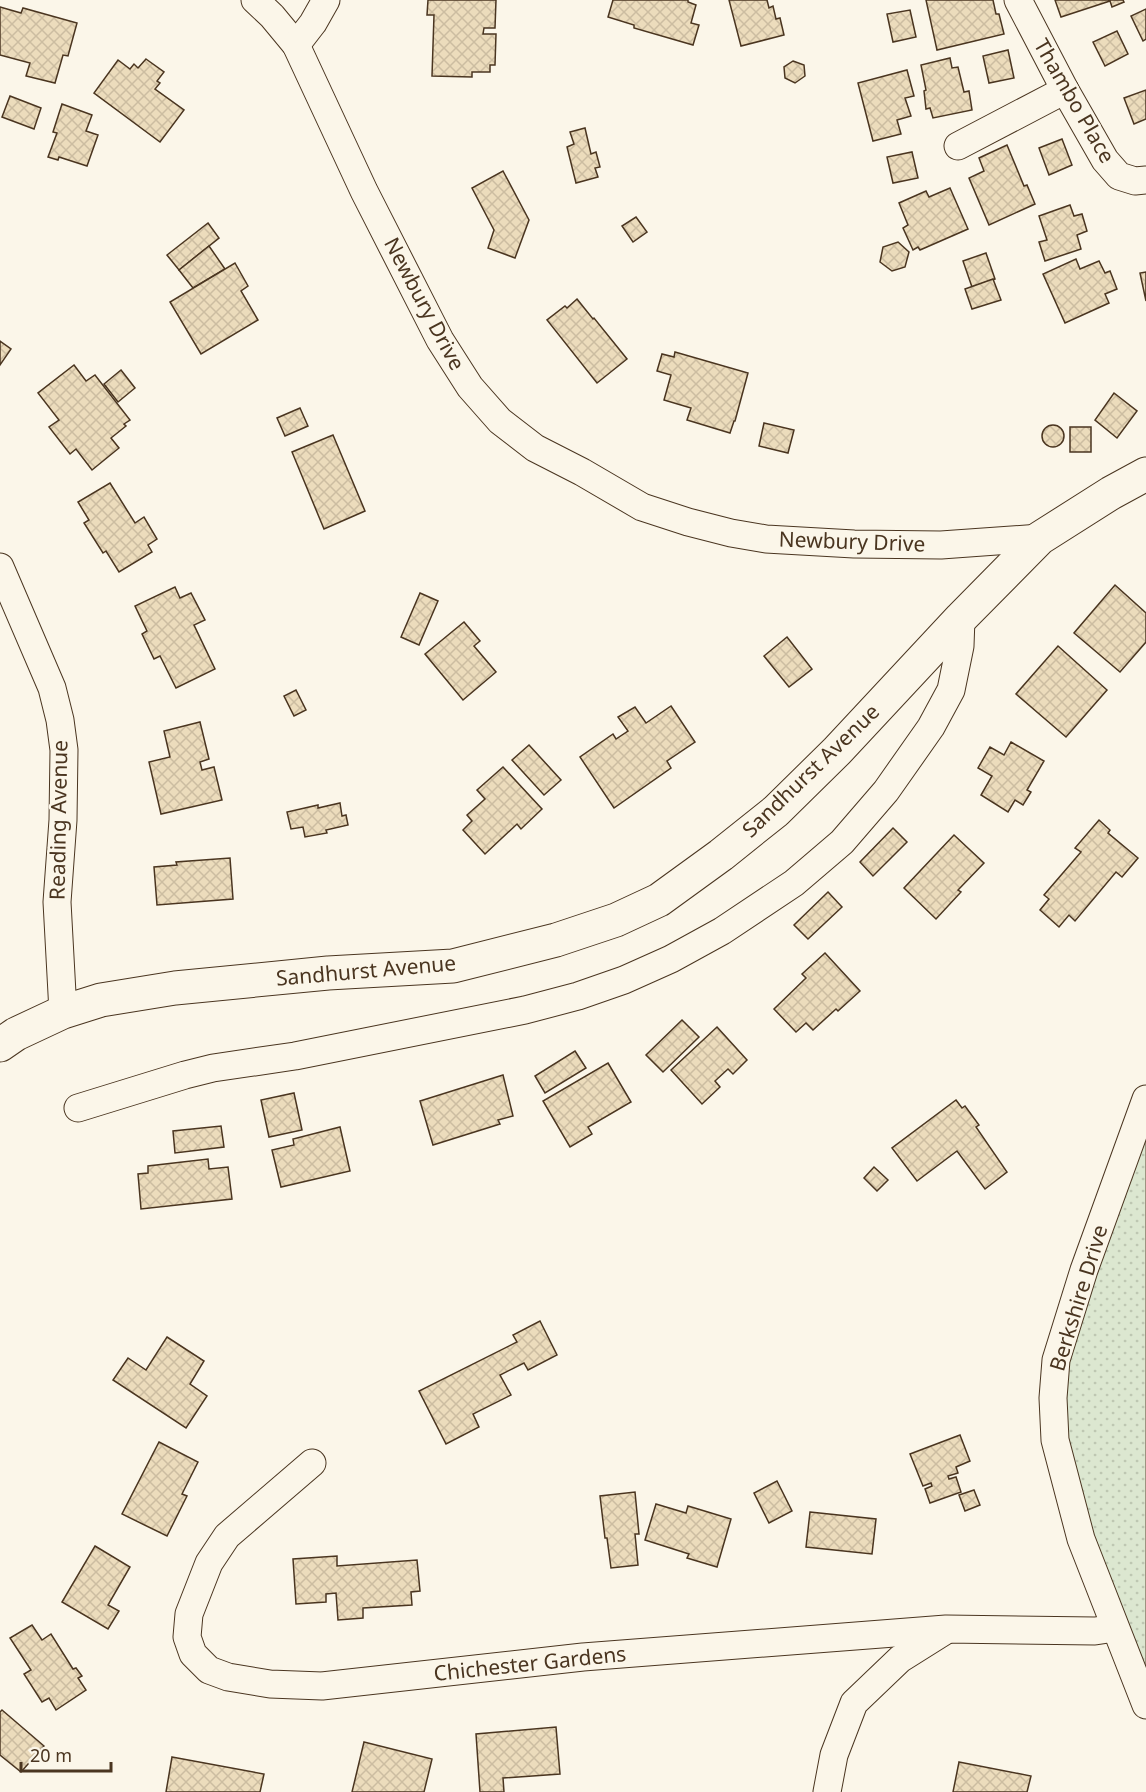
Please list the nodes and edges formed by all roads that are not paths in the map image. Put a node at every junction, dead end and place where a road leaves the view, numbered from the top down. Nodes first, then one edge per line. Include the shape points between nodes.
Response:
1 (255, 0) edge
2 (326, 0) edge
3 (1018, 0) edge
4 (296, 45) junction
5 (1065, 90) junction
6 (958, 146) dead end
7 (1146, 180) edge
8 (1146, 474) edge
9 (1040, 538) junction
10 (0, 567) edge
11 (961, 618) junction
12 (63, 1012) junction
13 (0, 1045) edge
14 (1146, 1099) edge
15 (78, 1108) dead end
16 (312, 1463) dead end
17 (1115, 1628) junction
18 (946, 1629) junction
19 (1146, 1705) edge
20 (827, 1792) edge

1 - 4 street, Newbury Drive
2 - 4 street
3 - 5 street, Thambo Place
4 - 9 street, Newbury Drive via 440,340 477,395 500,421 535,448 642,507 742,535 854,544 941,545
5 - 6 street
5 - 7 street, Thambo Place via 1105,160 1119,176
8 - 9 street, Sandhurst Avenue
9 - 11 street, Sandhurst Avenue
10 - 12 street, Reading Avenue via 52,688 60,720 64,750 63,820 57,902
11 - 12 street, Sandhurst Avenue via 776,811 659,900 616,920 453,966 175,988 101,1000
11 - 15 street via 951,690 931,727 886,791 842,842 794,883 722,931 624,980 567,999 306,1054 213,1068
12 - 13 street, Sandhurst Avenue
14 - 17 street, Berkshire Drive via 1059,1349 1053,1398 1055,1440 1081,1539
16 - 18 street, Chichester Gardens via 227,1536 209,1563 189,1614 187,1637 194,1654 209,1670 260,1682 322,1686 583,1657
17 - 18 street, Chichester Gardens
17 - 19 street, Berkshire Drive
18 - 20 street via 900,1659 854,1703 834,1755

